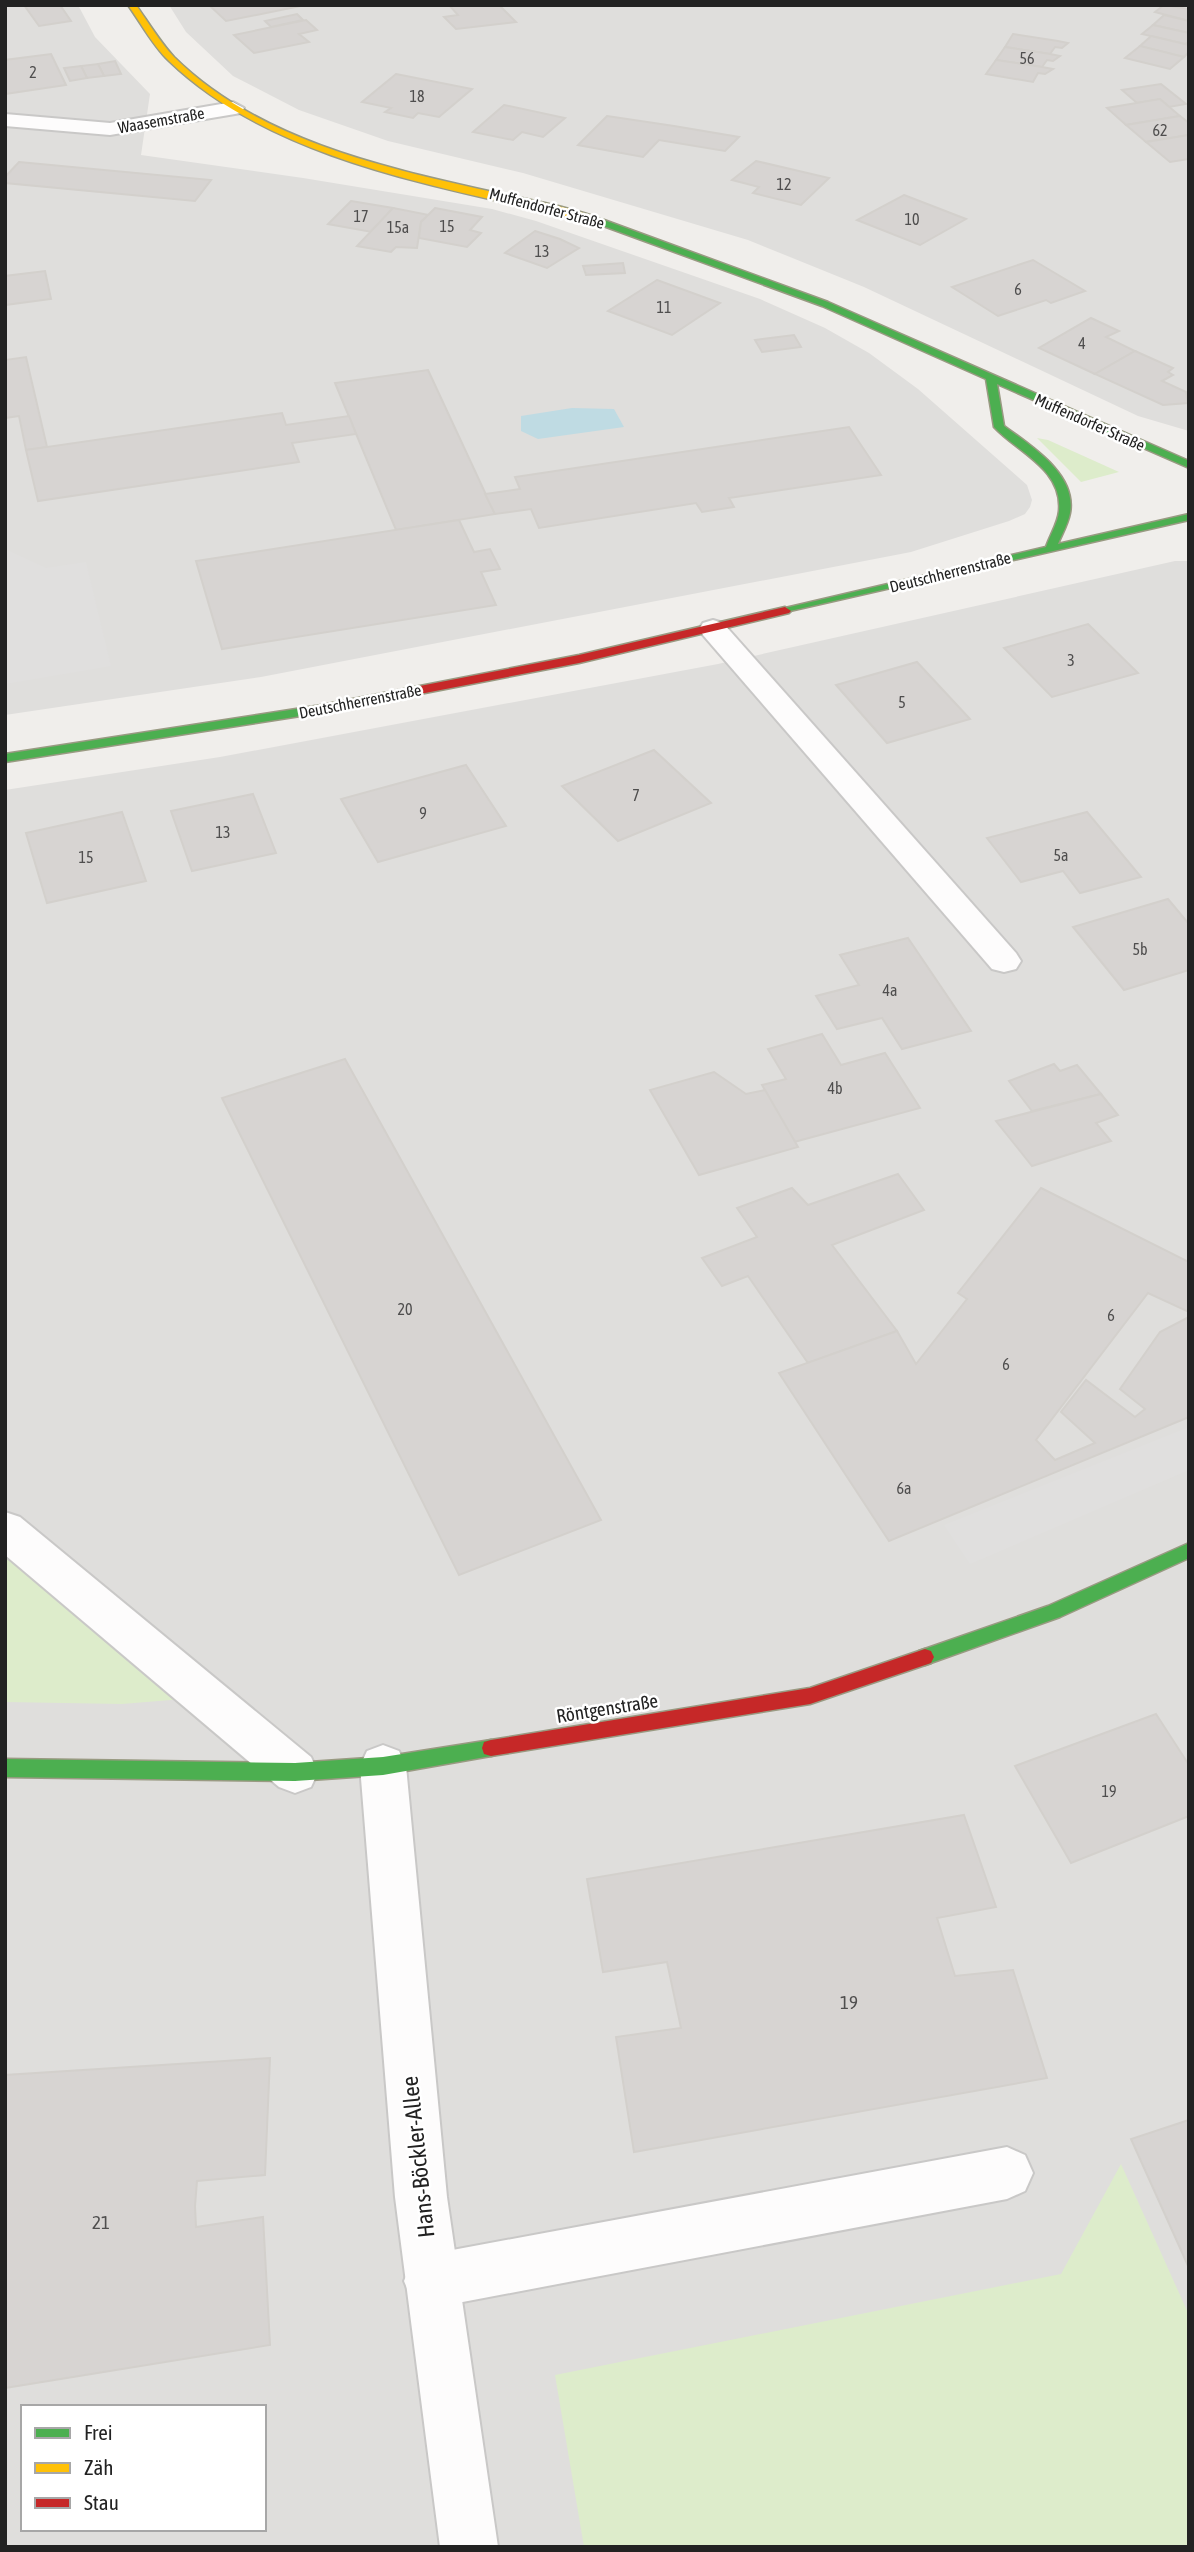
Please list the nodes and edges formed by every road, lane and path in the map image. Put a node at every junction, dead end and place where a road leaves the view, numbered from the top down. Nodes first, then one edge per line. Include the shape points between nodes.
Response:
1 (132, 5) edge
2 (233, 108) junction
3 (5, 120) edge
4 (991, 379) junction
5 (1189, 465) edge
6 (1189, 517) edge
7 (1051, 548) junction
8 (713, 629) junction
9 (5, 758) edge
10 (1004, 961) dead end
11 (5, 1530) edge
12 (1189, 1550) edge
13 (383, 1766) junction
14 (5, 1768) edge
15 (295, 1772) junction
16 (1007, 2173) dead end
17 (431, 2281) junction
18 (469, 2547) edge

1 - 2 street, Muffendorfer Straße via 146,33 178,66
2 - 3 street, Waasemstraße via 110,129
2 - 4 street, Muffendorfer Straße via 315,144 384,167 572,212 734,268 857,317
4 - 5 street, Muffendorfer Straße
4 - 7 street via 999,427 1050,471 1065,491 1066,512
6 - 7 street, Deutschherrenstraße
7 - 8 street, Deutschherrenstraße
8 - 9 street, Deutschherrenstraße via 295,714
8 - 10 street
11 - 15 street
12 - 13 street, Röntgenstraße via 1054,1612 810,1696
13 - 15 street, Röntgenstraße
13 - 17 street, Hans-Böckler-Allee
14 - 15 street, Röntgenstraße
16 - 17 street
17 - 18 street, Hans-Böckler-Allee

